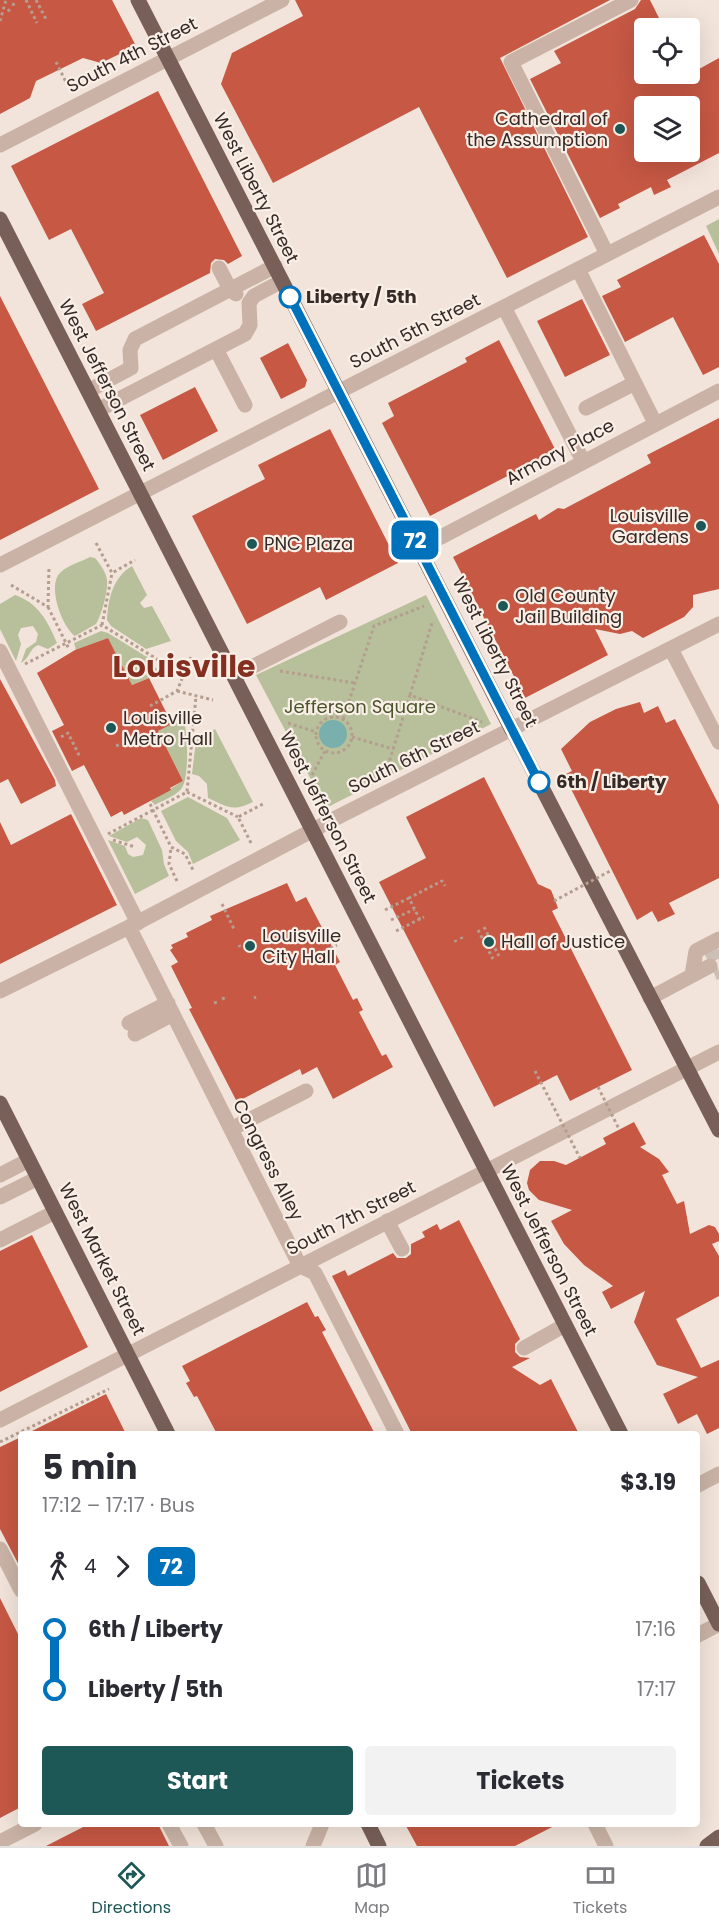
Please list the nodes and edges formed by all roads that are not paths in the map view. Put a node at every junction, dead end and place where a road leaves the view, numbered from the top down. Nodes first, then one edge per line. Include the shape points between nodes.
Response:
1 (138, 0) edge
2 (282, 0) edge
3 (631, 0) edge
4 (168, 59) junction
5 (0, 145) edge
6 (719, 197) edge
7 (0, 219) edge
8 (607, 254) junction
9 (275, 266) junction
10 (219, 268) dead end
11 (578, 269) junction
12 (282, 281) junction
13 (230, 289) junction
14 (249, 303) junction
15 (504, 307) junction
16 (216, 349) junction
17 (131, 368) junction
18 (151, 383) junction
19 (635, 383) junction
20 (88, 391) junction
21 (719, 391) edge
22 (339, 392) junction
23 (244, 405) dead end
24 (586, 408) dead end
25 (98, 410) junction
26 (656, 423) junction
27 (583, 461) junction
28 (141, 494) junction
29 (418, 546) junction
30 (0, 565) edge
31 (340, 622) dead end
32 (719, 624) edge
33 (671, 649) junction
34 (0, 651) edge
35 (234, 676) junction
36 (512, 730) junction
37 (719, 742) edge
38 (539, 782) joint
39 (312, 830) junction
40 (134, 925) junction
41 (719, 939) edge
42 (710, 965) tunnel mouth
43 (692, 975) junction
44 (0, 992) edge
45 (650, 998) junction
46 (170, 1008) junction
47 (132, 1028) dead end
48 (719, 1052) edge
49 (687, 1068) junction
50 (306, 1091) dead end
51 (0, 1103) edge
52 (231, 1129) junction
53 (719, 1130) edge
54 (29, 1160) junction
55 (487, 1170) junction
56 (0, 1175) edge
57 (38, 1178) junction
58 (0, 1197) edge
59 (56, 1212) junction
60 (387, 1221) junction
61 (0, 1240) edge
62 (402, 1249) dead end
63 (300, 1266) junction
64 (565, 1325) junction
65 (524, 1348) dead end
66 (129, 1354) junction
67 (0, 1420) edge
68 (167, 1431) edge
69 (395, 1431) edge
70 (619, 1431) edge
71 (719, 1474) edge
72 (700, 1484) edge
73 (0, 1550) edge
74 (18, 1584) edge
75 (700, 1587) edge
76 (719, 1624) edge
77 (700, 1634) edge
78 (29, 1827) edge
79 (171, 1827) edge
80 (206, 1827) edge
81 (321, 1827) edge
82 (370, 1827) edge
83 (596, 1827) edge
84 (719, 1837) edge
85 (0, 1842) edge
86 (181, 1846) edge
87 (216, 1846) edge
88 (313, 1846) edge
89 (379, 1846) edge
90 (606, 1846) edge
91 (707, 1846) edge

1 - 4 main road, West Liberty Street
2 - 4 street, South 4th Street
3 - 8 street via 511,62
4 - 5 street, South 4th Street
4 - 9 main road, West Liberty Street
6 - 8 street, South 5th Street
7 - 20 main road, West Jefferson Street
8 - 11 street, South 5th Street
9 - 12 main road, West Liberty Street
9 - 13 street
10 - 13 street
11 - 15 street, South 5th Street
11 - 19 street
12 - 14 street
12 - 22 main road, West Liberty Street
13 - 14 street
13 - 17 street via 135,339 130,351
14 - 16 street via 245,334
15 - 22 street, South 5th Street
15 - 27 street
16 - 18 street
16 - 23 street
17 - 18 street
17 - 20 street
18 - 25 street
19 - 24 street
19 - 26 street
20 - 25 main road, West Jefferson Street
21 - 26 street, Armory Place
22 - 28 street, South 5th Street
22 - 29 main road, West Liberty Street
25 - 28 main road, West Jefferson Street
26 - 27 street, Armory Place
27 - 29 street, Armory Place
28 - 30 street, South 5th Street
28 - 35 main road, West Jefferson Street
29 - 36 main road, West Liberty Street
31 - 35 street
32 - 33 street, South 6th Street
33 - 36 street, South 6th Street
33 - 37 street
34 - 40 street, Congress Alley
35 - 39 main road, West Jefferson Street
36 - 38 street, West Liberty Street
36 - 39 street, South 6th Street
38 - 45 main road, West Liberty Street
39 - 40 street, South 6th Street
39 - 55 main road, West Jefferson Street
40 - 44 street, South 6th Street
40 - 46 street, Congress Alley
41 - 43 street via 696,951
42 - 43 street
43 - 45 street
45 - 49 main road, West Liberty Street
46 - 47 street
46 - 52 street, Congress Alley
48 - 49 street, South 7th Street
49 - 53 main road, West Liberty Street
49 - 55 street, South 7th Street
50 - 52 street
51 - 54 main road, West Market Street
52 - 63 street, Congress Alley
54 - 56 street
54 - 57 main road, West Market Street
55 - 60 street, South 7th Street
55 - 64 main road, West Jefferson Street
57 - 58 street
57 - 59 main road, West Market Street
59 - 61 street
59 - 66 main road, West Market Street
60 - 62 street
60 - 63 street, South 7th Street
63 - 66 street, South 7th Street
63 - 69 street, Congress Alley via 315,1273
64 - 65 street
64 - 70 main road, West Jefferson Street
66 - 67 street, South 7th Street
66 - 68 main road, West Market Street
71 - 72 street
73 - 74 street
75 - 76 main road
76 - 77 street
78 - 85 street
79 - 86 street
80 - 87 street
81 - 88 street
82 - 89 main road
83 - 90 street
84 - 91 main road

